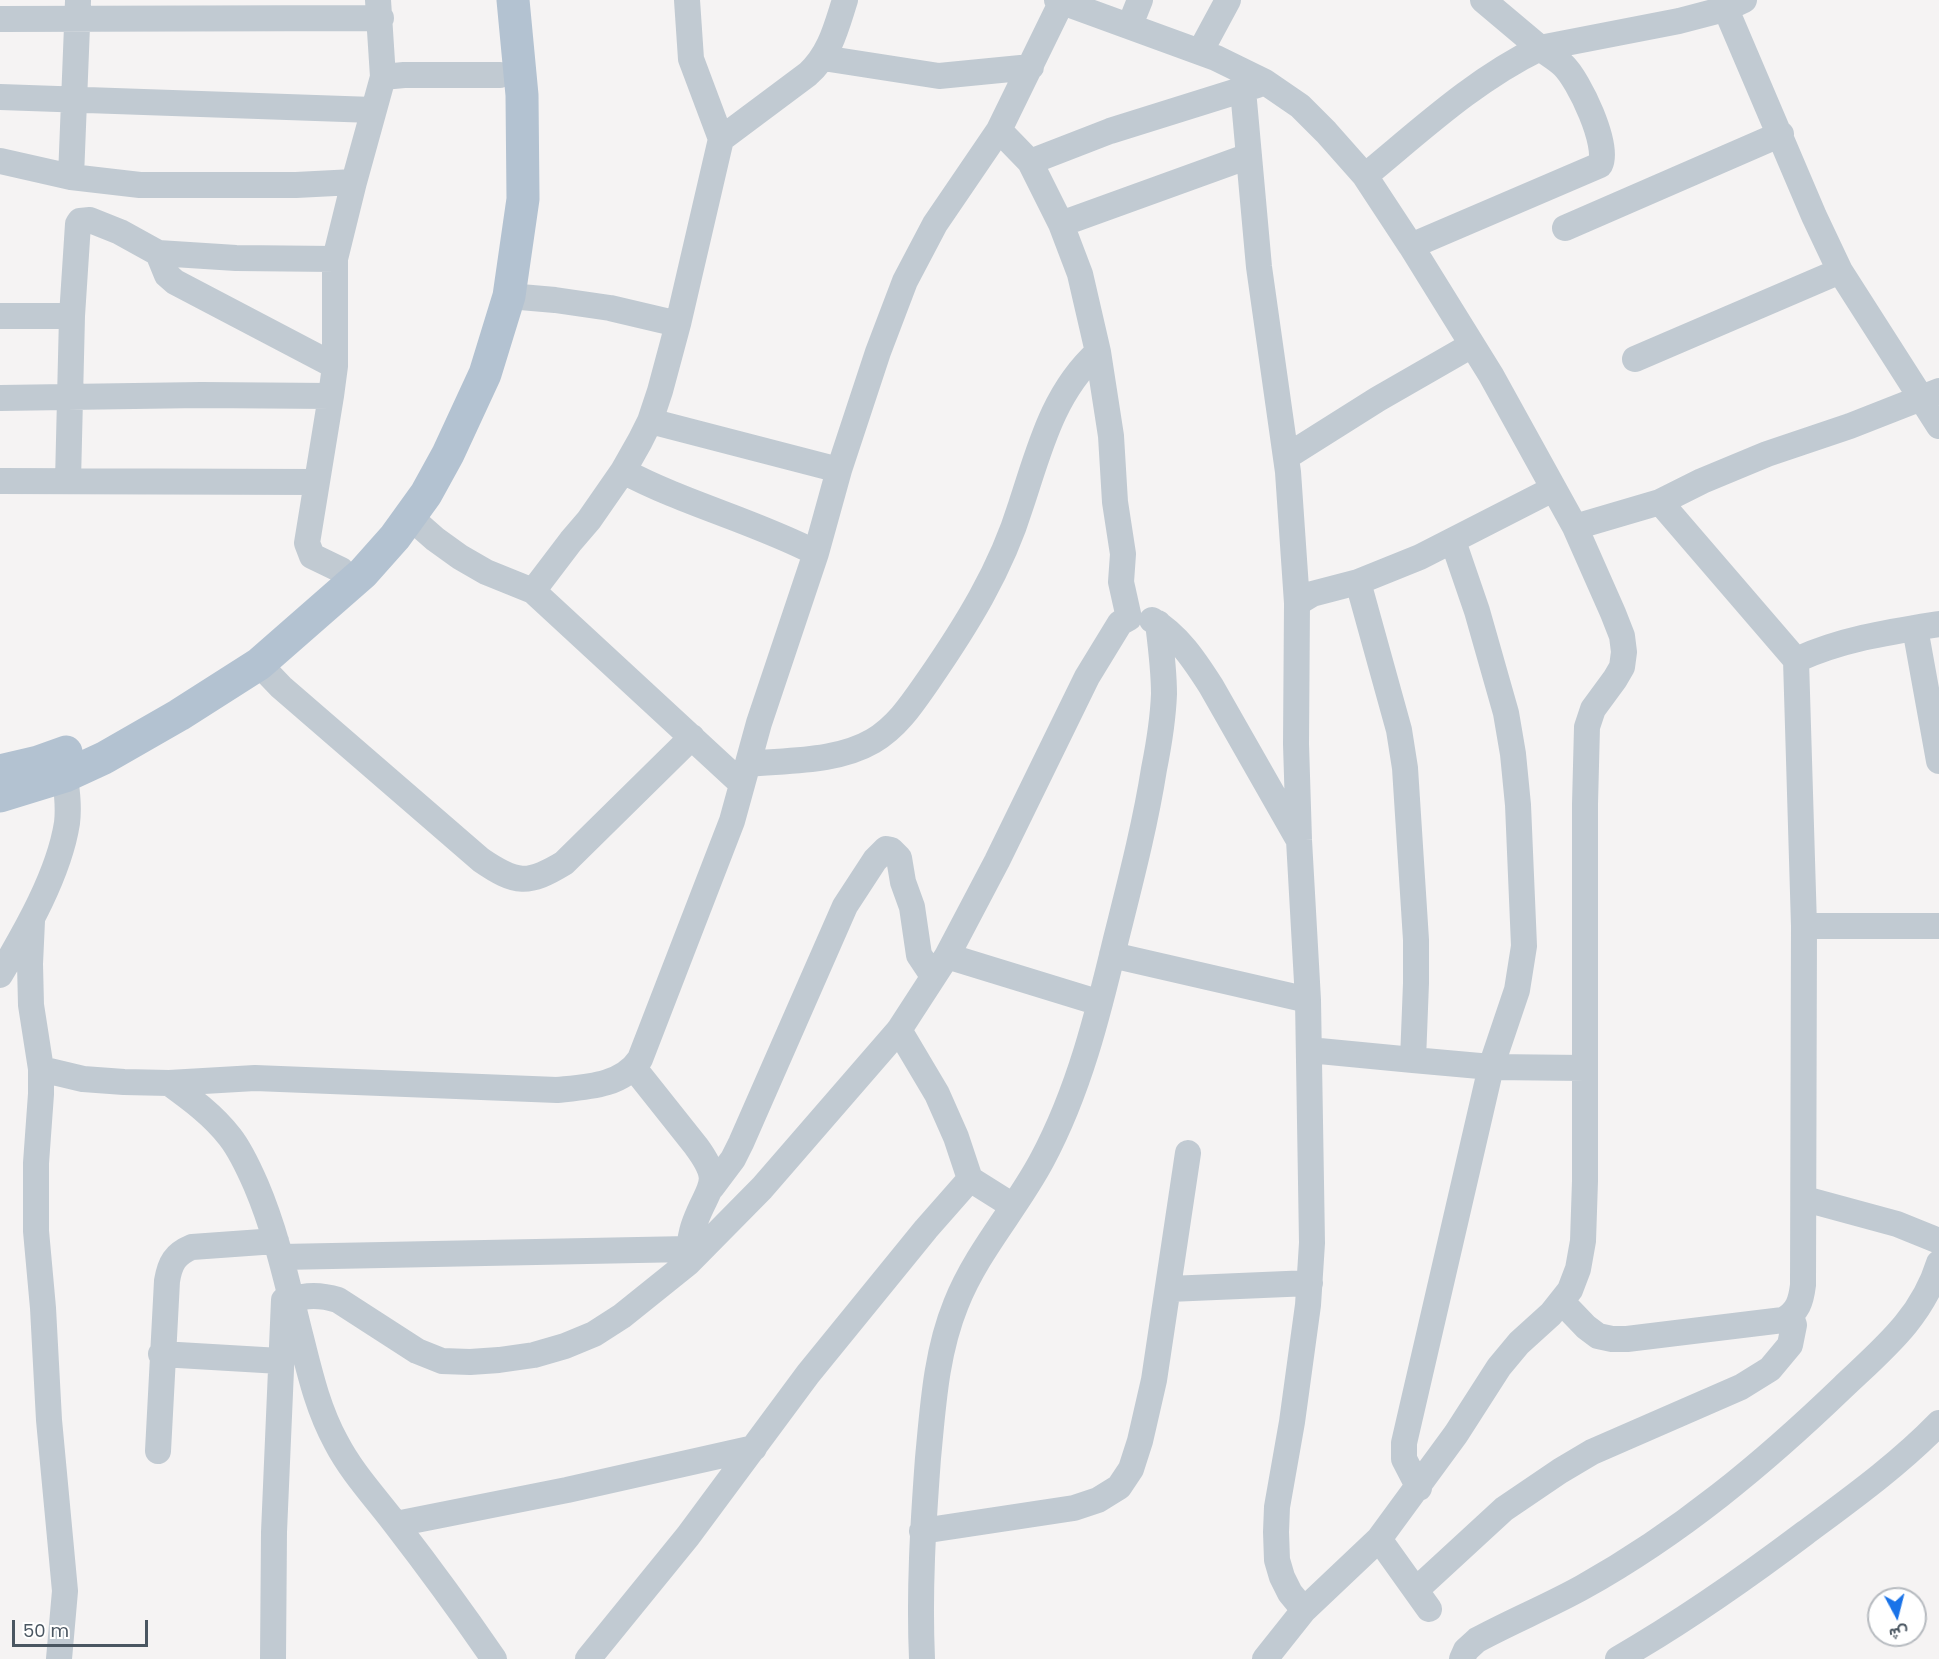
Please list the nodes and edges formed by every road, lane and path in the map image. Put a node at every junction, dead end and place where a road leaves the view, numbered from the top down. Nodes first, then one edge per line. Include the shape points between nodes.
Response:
1 (489, 0) edge
2 (513, 0) edge
3 (687, 0) edge
4 (845, 0) edge
5 (1140, 0) edge
6 (1228, 0) edge
7 (1483, 0) edge
8 (1059, 1) edge
9 (1730, 3) edge
10 (78, 9) edge
11 (379, 9) edge
12 (0, 19) edge
13 (1130, 26) junction
14 (1540, 48) junction
15 (1200, 52) junction
16 (823, 58) junction
17 (1031, 67) junction
18 (500, 75) junction
19 (383, 77) junction
20 (1254, 86) junction
21 (0, 97) edge
22 (75, 101) junction
23 (373, 110) junction
24 (999, 130) junction
25 (1781, 134) junction
26 (721, 139) junction
27 (1249, 156) junction
28 (0, 161) edge
29 (1030, 162) junction
30 (1365, 176) junction
31 (71, 177) junction
32 (354, 182) junction
33 (1061, 224) junction
34 (1565, 228) dead end
35 (1412, 246) junction
36 (158, 253) junction
37 (335, 259) junction
38 (1840, 271) junction
39 (509, 296) junction
40 (0, 316) edge
41 (72, 316) junction
42 (678, 324) junction
43 (1472, 345) junction
44 (1098, 352) junction
45 (1635, 359) dead end
46 (335, 366) junction
47 (1930, 394) edge
48 (331, 396) junction
49 (0, 398) edge
50 (71, 398) junction
51 (650, 421) junction
52 (1939, 426) edge
53 (1287, 457) junction
54 (839, 470) junction
55 (623, 471) junction
56 (0, 481) edge
57 (68, 481) junction
58 (316, 482) junction
59 (1553, 489) junction
60 (1660, 502) junction
61 (410, 517) junction
62 (1575, 527) junction
63 (1453, 541) junction
64 (816, 553) junction
65 (341, 570) junction
66 (1358, 582) junction
67 (533, 591) junction
68 (1297, 603) junction
69 (1129, 618) junction
70 (1158, 623) junction
71 (1927, 626) edge
72 (1796, 660) junction
73 (259, 664) junction
74 (692, 737) junction
75 (1939, 761) edge
76 (0, 771) edge
77 (745, 773) junction
78 (65, 776) junction
79 (0, 796) edge
80 (1299, 840) junction
81 (32, 921) junction
82 (1804, 926) junction
83 (1939, 926) edge
84 (1112, 955) junction
85 (940, 966) junction
86 (0, 975) edge
87 (1308, 1000) junction
88 (1100, 1003) junction
89 (899, 1030) junction
90 (1309, 1050) junction
91 (1413, 1060) junction
92 (1491, 1067) junction
93 (41, 1068) junction
94 (634, 1068) junction
95 (1584, 1068) junction
96 (169, 1083) junction
97 (1188, 1153) dead end
98 (970, 1179) junction
99 (712, 1187) junction
100 (1805, 1199) junction
101 (1013, 1206) junction
102 (1939, 1241) edge
103 (689, 1256) junction
104 (1939, 1263) edge
105 (283, 1269) junction
106 (1311, 1283) junction
107 (1169, 1289) junction
108 (1562, 1302) junction
109 (1791, 1316) junction
110 (162, 1354) junction
111 (280, 1361) junction
112 (1939, 1424) edge
113 (754, 1448) junction
114 (158, 1451) dead end
115 (1419, 1488) junction
116 (396, 1524) junction
117 (922, 1531) junction
118 (1379, 1539) junction
119 (1304, 1610) junction
120 (59, 1659) edge
121 (273, 1659) edge
122 (494, 1659) edge
123 (588, 1659) edge
124 (922, 1659) edge
125 (1265, 1659) edge
126 (1462, 1659) edge
127 (1618, 1659) edge

1 - 18 main road
2 - 39 main road via 522,95 523,199
3 - 26 street via 691,59
4 - 16 street
5 - 13 street
6 - 15 street
7 - 14 street
8 - 13 street
8 - 17 street
9 - 14 street via 1678,21
9 - 25 street
10 - 11 street
10 - 12 street
10 - 22 street
11 - 19 street
13 - 15 street
14 - 30 street via 1481,81
14 - 35 street via 1565,66 1579,88 1603,154 1600,165
15 - 20 street
16 - 17 street via 939,76
16 - 26 street via 808,74
17 - 24 street
18 - 19 street
18 - 65 main road via 502,183 491,279 481,324 447,409 398,500
19 - 23 street
20 - 27 street
20 - 29 street via 1110,131
20 - 30 street via 1300,106
21 - 22 street
22 - 23 street
22 - 31 street
23 - 32 street
24 - 29 street
24 - 54 street via 935,224 905,282
25 - 34 street
25 - 38 street
26 - 42 street
27 - 33 street
27 - 53 street via 1259,267
28 - 31 street
29 - 33 street
30 - 35 street
31 - 32 street via 140,185
32 - 37 street
33 - 44 street via 1080,274
35 - 43 street
36 - 37 street
36 - 41 street via 120,232 90,220 80,221
36 - 46 street via 167,275 175,282
37 - 46 street
38 - 45 street
38 - 47 street
39 - 42 street via 610,308
39 - 61 main road via 485,374 448,454
40 - 41 street
41 - 50 street
42 - 51 street
43 - 53 street
43 - 59 street
44 - 69 street via 1123,554 1121,582
44 - 77 street via 1071,382 1051,418 997,568 968,622 908,711 872,741 846,752
46 - 48 street
47 - 52 street
47 - 60 street via 1767,454
48 - 50 street
48 - 58 street
49 - 50 street
50 - 57 street
51 - 54 street
51 - 55 street
53 - 68 street
54 - 64 street
55 - 64 street
55 - 67 street
56 - 57 street
57 - 58 street
58 - 65 street via 309,551
59 - 62 street
59 - 63 street
60 - 62 street
60 - 72 street
61 - 67 street via 469,562
61 - 73 main road via 363,573
62 - 95 street via 1613,613 1624,652 1622,667 1593,709 1587,727
63 - 66 street
63 - 92 street via 1506,713 1517,795 1522,967
64 - 77 street
65 - 76 main road via 272,630 206,677 74,749
66 - 68 street via 1312,594
66 - 91 street via 1399,730 1405,768 1416,940
67 - 74 street
68 - 80 street
69 - 70 street via 1144,615
69 - 85 street via 1120,623 1087,677 997,861
70 - 80 street via 1181,644 1211,686
70 - 84 street via 1164,675 1162,726 1137,858
71 - 72 street via 1842,642
71 - 75 street
72 - 82 street
73 - 74 street via 481,860 513,878 546,874 564,862
73 - 78 main road via 179,715
74 - 77 street
77 - 94 street via 732,821
78 - 79 main road
78 - 81 street via 68,809 64,836
80 - 87 street
81 - 86 street
81 - 93 street via 31,1005
82 - 83 street
82 - 100 street
84 - 87 street
84 - 88 street
85 - 88 street
85 - 89 street
85 - 99 street via 919,955 914,913 899,858 886,849 845,906 741,1143
87 - 90 street
88 - 101 street via 1061,1120 1042,1161
89 - 98 street via 937,1094
89 - 103 street via 762,1188
90 - 91 street
90 - 106 street
91 - 92 street
92 - 95 street
92 - 115 street via 1402,1450
93 - 96 street via 83,1079
93 - 120 street via 36,1231 65,1591
94 - 96 street via 620,1079 557,1090 255,1078
94 - 99 street via 705,1158
95 - 108 street via 1583,1241 1578,1269
96 - 105 street via 207,1111 231,1138 267,1210
97 - 107 street
98 - 101 street
98 - 113 street via 815,1366
99 - 103 street via 693,1226
100 - 102 street via 1897,1224
100 - 109 street via 1803,1285 1801,1300
101 - 117 street via 984,1248 956,1303 943,1343 936,1377
103 - 105 street
103 - 105 street via 622,1316 594,1334 534,1355 470,1362 442,1361 417,1351 338,1300 313,1296
104 - 126 street via 1927,1292 1894,1340 1753,1470 1629,1559 1577,1591 1477,1640
105 - 110 street via 192,1247 181,1252 173,1258 167,1281
105 - 111 street
105 - 116 street via 322,1413 365,1487
106 - 107 street
106 - 119 street via 1276,1532 1282,1577
107 - 117 street via 1140,1441 1131,1469 1119,1487 1074,1508
108 - 109 street via 1586,1327 1612,1339 1772,1322
108 - 115 street via 1499,1367
109 - 118 street via 1790,1345 1770,1369 1741,1387 1592,1452 1560,1471 1504,1509 1437,1572 1423,1599
110 - 111 street
110 - 114 street
111 - 121 street
112 - 127 street via 1881,1477 1770,1560 1708,1604
113 - 116 street
113 - 123 street
115 - 118 street
116 - 122 street
117 - 124 street
118 - 119 street
119 - 125 street

